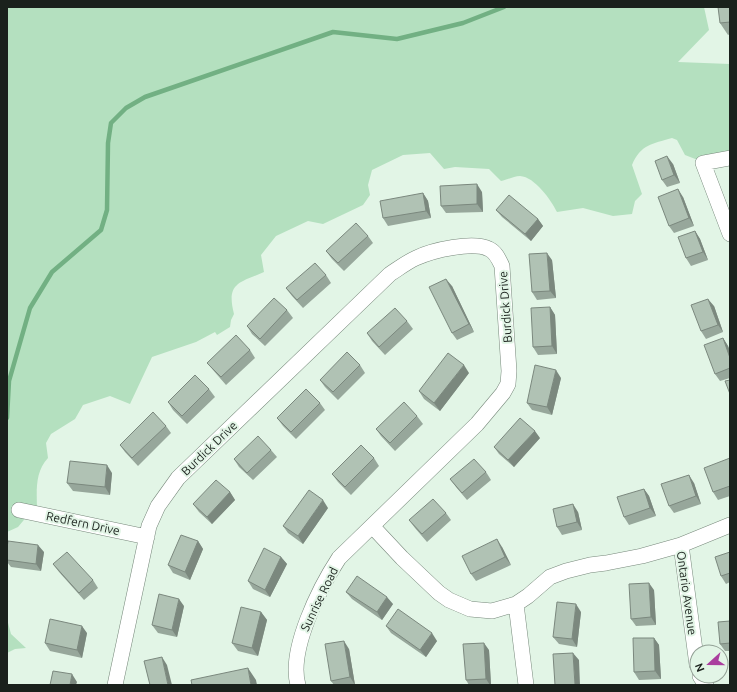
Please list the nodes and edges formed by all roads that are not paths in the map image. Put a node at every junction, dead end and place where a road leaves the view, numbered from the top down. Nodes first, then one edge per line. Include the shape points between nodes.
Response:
1 (730, 158) edge
2 (730, 234) edge
3 (19, 510) dead end
4 (730, 525) edge
5 (373, 527) junction
6 (147, 536) junction
7 (681, 545) junction
8 (516, 604) junction
9 (694, 644) edge
10 (115, 685) edge
11 (298, 685) edge
12 (526, 685) edge

1 - 2 street via 703,163
3 - 6 street, Redfern Drive
4 - 7 street
5 - 6 street, Burdick Drive via 477,424 508,384 502,266 490,249 462,246 429,253 415,258 390,274 178,478 158,506
5 - 8 street via 402,558 449,600 481,611 492,611
5 - 11 street, Sunrise Road via 340,558 321,590 302,636 295,670
6 - 10 street, Burdick Drive
7 - 8 street via 642,556 590,564 566,571 550,577
7 - 9 street, Ontario Avenue
8 - 12 street

